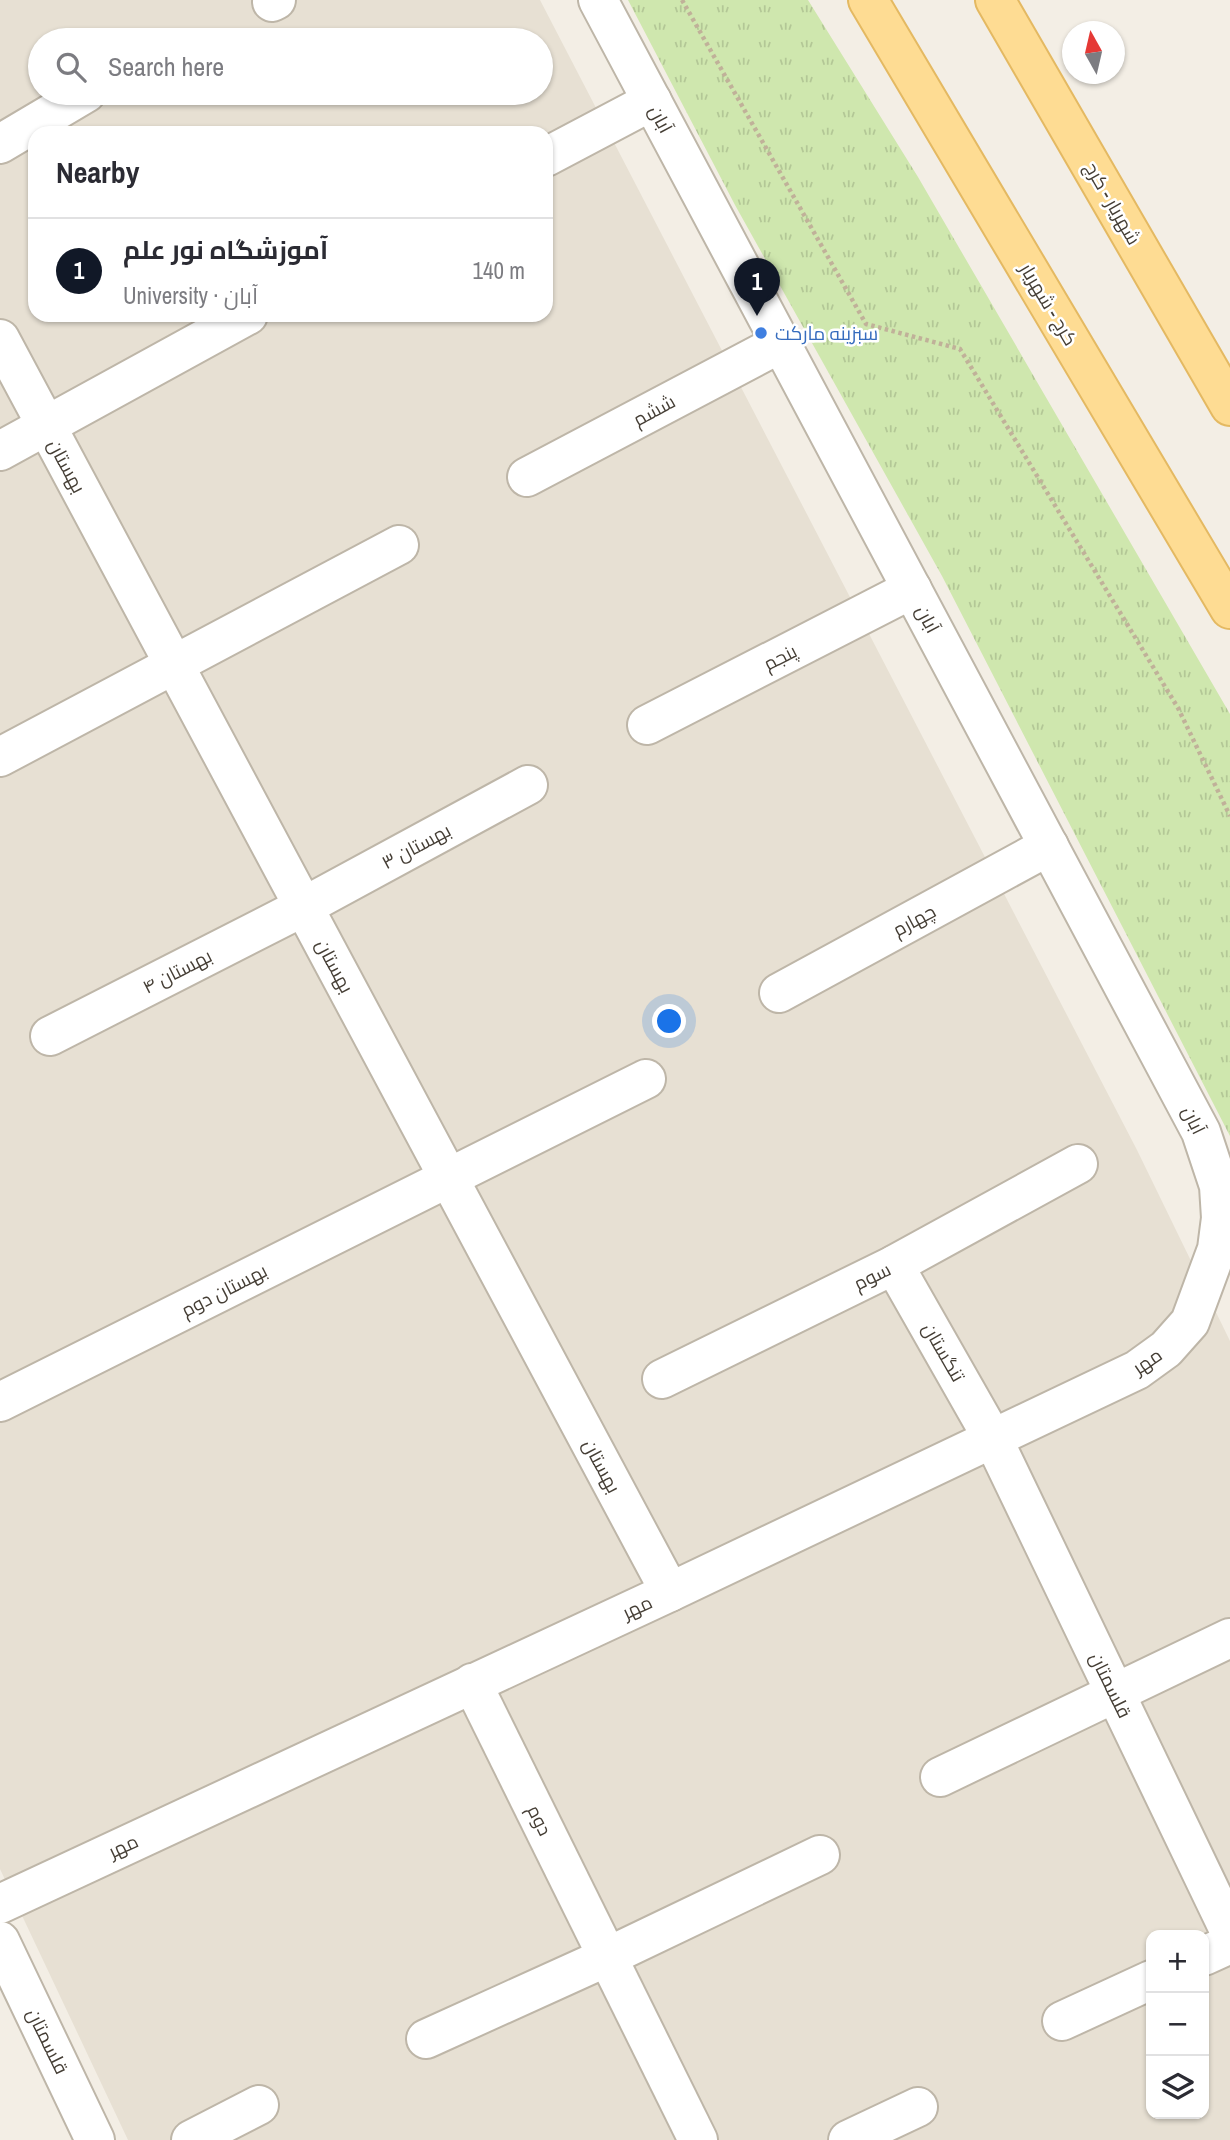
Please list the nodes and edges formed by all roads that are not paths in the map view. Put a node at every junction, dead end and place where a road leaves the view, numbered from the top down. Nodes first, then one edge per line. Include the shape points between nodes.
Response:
1 (598, 0) edge
2 (868, 0) edge
3 (995, 0) edge
4 (652, 101) junction
5 (66, 105) edge
6 (30, 126) edge
7 (28, 127) edge
8 (0, 144) edge
9 (553, 153) edge
10 (235, 322) edge
11 (0, 340) edge
12 (780, 343) junction
13 (1230, 406) edge
14 (46, 427) junction
15 (0, 451) edge
16 (527, 477) dead end
17 (399, 545) dead end
18 (912, 589) junction
19 (1230, 609) edge
20 (173, 664) junction
21 (647, 725) dead end
22 (0, 757) edge
23 (528, 785) dead end
24 (1049, 846) junction
25 (303, 907) junction
26 (779, 993) dead end
27 (50, 1036) dead end
28 (646, 1079) dead end
29 (1078, 1164) dead end
30 (448, 1178) junction
31 (1217, 1249) joint
32 (894, 1265) junction
33 (662, 1379) dead end
34 (0, 1402) edge
35 (993, 1438) junction
36 (670, 1592) junction
37 (1230, 1638) edge
38 (472, 1683) junction
39 (1115, 1692) junction
40 (940, 1777) dead end
41 (820, 1855) dead end
42 (0, 1903) edge
43 (1230, 1932) edge
44 (0, 1941) edge
45 (1230, 1944) edge
46 (1209, 1954) edge
47 (607, 1957) junction
48 (1146, 1982) edge
49 (1062, 2021) dead end
50 (426, 2039) dead end
51 (260, 2105) dead end
52 (918, 2107) dead end
53 (95, 2140) edge
54 (191, 2140) edge
55 (698, 2140) edge
56 (848, 2140) edge

1 - 4 street, آبان
2 - 19 main road, کرج - شهریار
3 - 13 main road, شهریار - کرج
4 - 9 street
4 - 12 street, آبان
5 - 6 street
7 - 8 street
10 - 14 street
11 - 14 street, بهستان
12 - 16 street, ششم
12 - 18 street, آبان
14 - 15 street
14 - 20 street, بهستان
17 - 20 street
18 - 21 street, پنجم
18 - 24 street, آبان
20 - 22 street
20 - 25 street, بهستان
23 - 25 street, بهستان ۳
24 - 26 street, چهارم
24 - 31 street, آبان via 1202,1132 1219,1186
25 - 27 street, بهستان ۴
25 - 30 street, بهستان
28 - 30 street, بهستان دوم
29 - 32 street, سوم
30 - 34 street, بهستان دوم
30 - 36 street, بهستان
31 - 35 street, مهر via 1189,1322 1166,1349 1137,1370
32 - 33 street, سوم
32 - 35 street, تنگستان
35 - 36 street, مهر
35 - 39 street, قلسمتان
36 - 38 street, مهر
37 - 39 street
38 - 42 street, مهر
38 - 47 street, دوم
39 - 40 street
39 - 43 street, قلسمتان
41 - 47 street
44 - 53 street, قلسمتان
45 - 46 street
47 - 50 street
47 - 55 street, دوم
48 - 49 street
51 - 54 street
52 - 56 street

